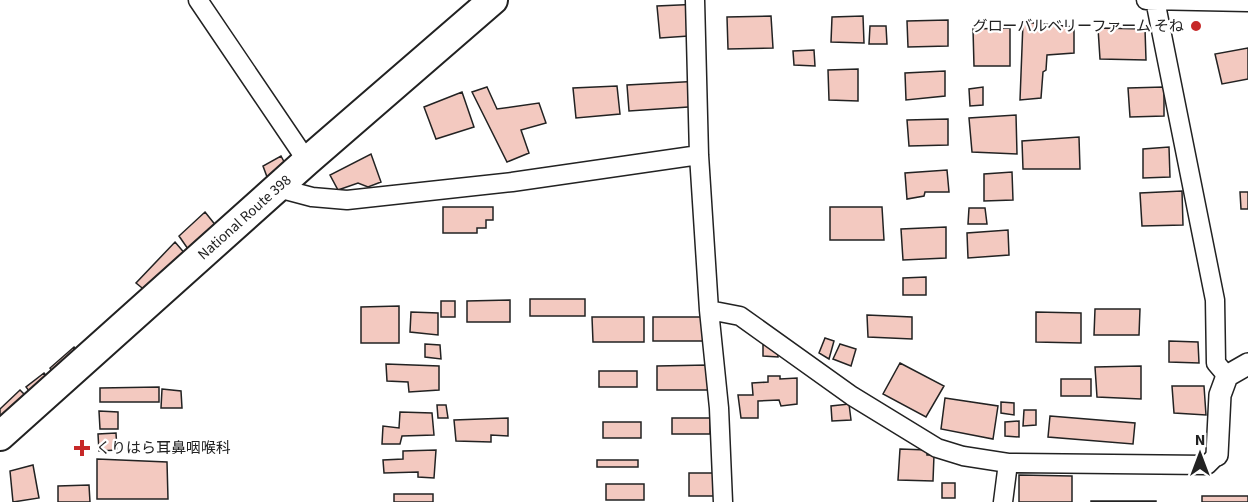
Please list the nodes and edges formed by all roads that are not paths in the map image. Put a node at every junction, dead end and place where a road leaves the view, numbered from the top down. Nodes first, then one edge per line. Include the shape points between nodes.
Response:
1 (198, 0) edge
2 (493, 0) edge
3 (695, 0) edge
4 (1152, 0) edge
5 (1248, 2) edge
6 (699, 155) junction
7 (307, 161) junction
8 (278, 188) junction
9 (709, 310) junction
10 (1248, 364) edge
11 (1227, 376) junction
12 (0, 436) edge
13 (1216, 455) joint
14 (1008, 463) junction
15 (723, 502) edge
16 (1003, 502) edge

1 - 7 street
2 - 7 highway, National Route 398
3 - 6 street
4 - 5 street
4 - 11 street via 1215,300 1215,363
6 - 8 street via 512,182 347,200 312,197
6 - 9 street
7 - 8 highway, National Route 398
8 - 12 highway, National Route 398
9 - 14 street via 740,316 852,396 938,448
9 - 15 street
10 - 11 street
11 - 13 street via 1220,395
13 - 14 street via 1207,465
14 - 16 street

